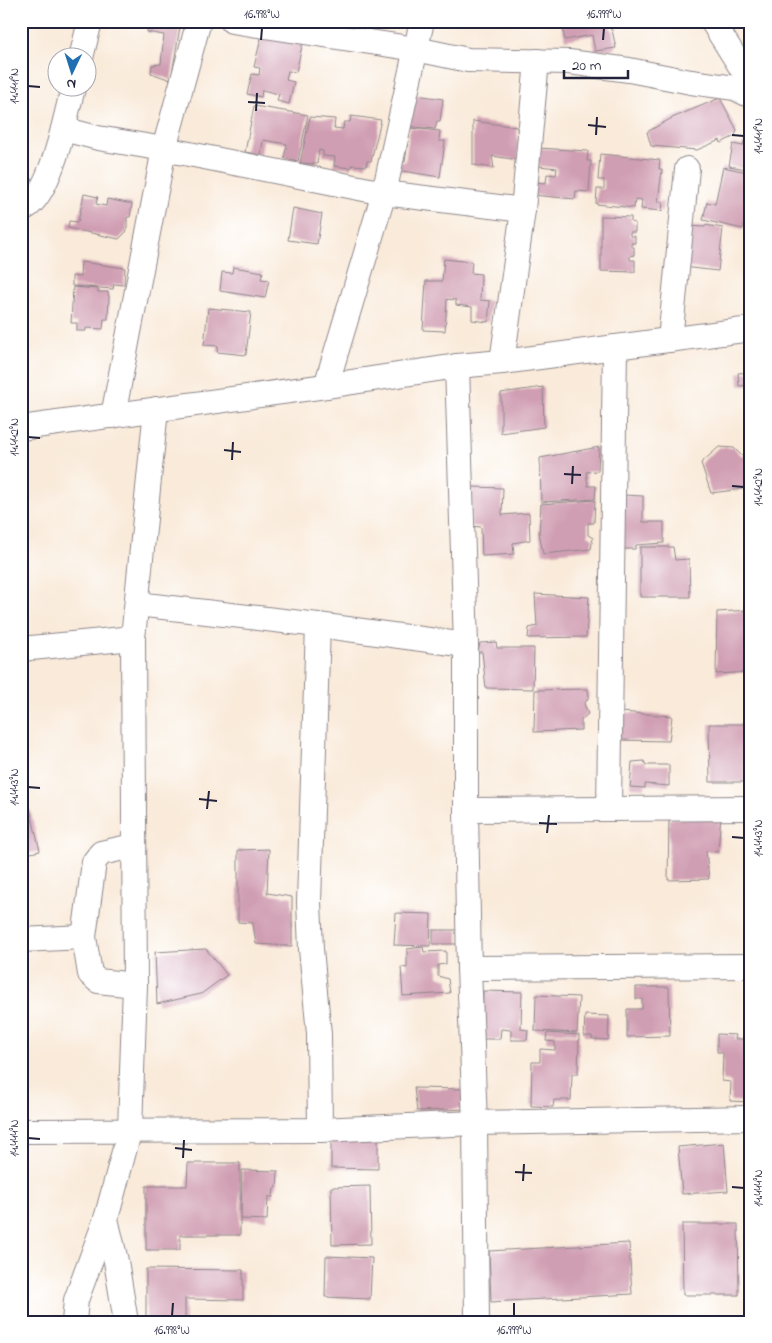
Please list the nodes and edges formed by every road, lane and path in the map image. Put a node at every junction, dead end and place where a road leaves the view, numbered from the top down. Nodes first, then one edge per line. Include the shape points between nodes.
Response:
1 (90, 21) edge
2 (199, 21) edge
3 (232, 21) edge
4 (422, 21) edge
5 (712, 21) edge
6 (83, 48) edge
7 (416, 49) junction
8 (537, 62) junction
9 (751, 83) edge
10 (751, 96) edge
11 (71, 98) edge
12 (63, 129) junction
13 (164, 149) junction
14 (688, 169) dead end
15 (384, 193) junction
16 (523, 210) junction
17 (23, 216) edge
18 (751, 329) edge
19 (670, 340) junction
20 (615, 347) junction
21 (502, 362) junction
22 (457, 366) junction
23 (326, 386) junction
24 (156, 409) junction
25 (113, 416) junction
26 (21, 428) edge
27 (137, 604) junction
28 (318, 625) junction
29 (132, 638) junction
30 (466, 644) junction
31 (21, 649) edge
32 (751, 808) edge
33 (466, 810) junction
34 (609, 810) junction
35 (133, 846) junction
36 (84, 937) junction
37 (21, 940) edge
38 (751, 966) edge
39 (469, 968) junction
40 (135, 985) junction
41 (751, 1118) edge
42 (475, 1123) junction
43 (21, 1130) edge
44 (130, 1130) junction
45 (320, 1130) junction
46 (106, 1218) junction
47 (74, 1322) edge
48 (126, 1322) edge
49 (477, 1322) edge

1 - 6 street
2 - 13 street
3 - 7 street
4 - 7 street
5 - 9 street
7 - 8 street via 468,60
7 - 15 street
8 - 10 street via 569,62 629,70 735,88
8 - 16 street
11 - 12 street
12 - 13 street
12 - 17 street via 53,165
13 - 15 street
13 - 25 street
14 - 19 street
15 - 16 street
15 - 23 street
16 - 21 street
18 - 19 street
19 - 20 street
20 - 21 street
20 - 34 street
21 - 22 street
22 - 23 street
22 - 30 street
23 - 24 street
24 - 25 street
24 - 27 street
25 - 26 street
27 - 28 street
27 - 29 street
28 - 30 street
28 - 45 street via 309,902 319,1034
29 - 31 street
29 - 35 street
30 - 33 street
32 - 34 street
33 - 34 street
33 - 39 street
35 - 36 street via 101,853 94,862
35 - 40 street
36 - 37 street
36 - 40 street via 90,974 98,981
38 - 39 street
39 - 42 street
40 - 44 street
41 - 42 street
42 - 45 street
42 - 49 street
43 - 44 street
44 - 45 street
44 - 46 street
46 - 47 street via 76,1300
46 - 48 street

